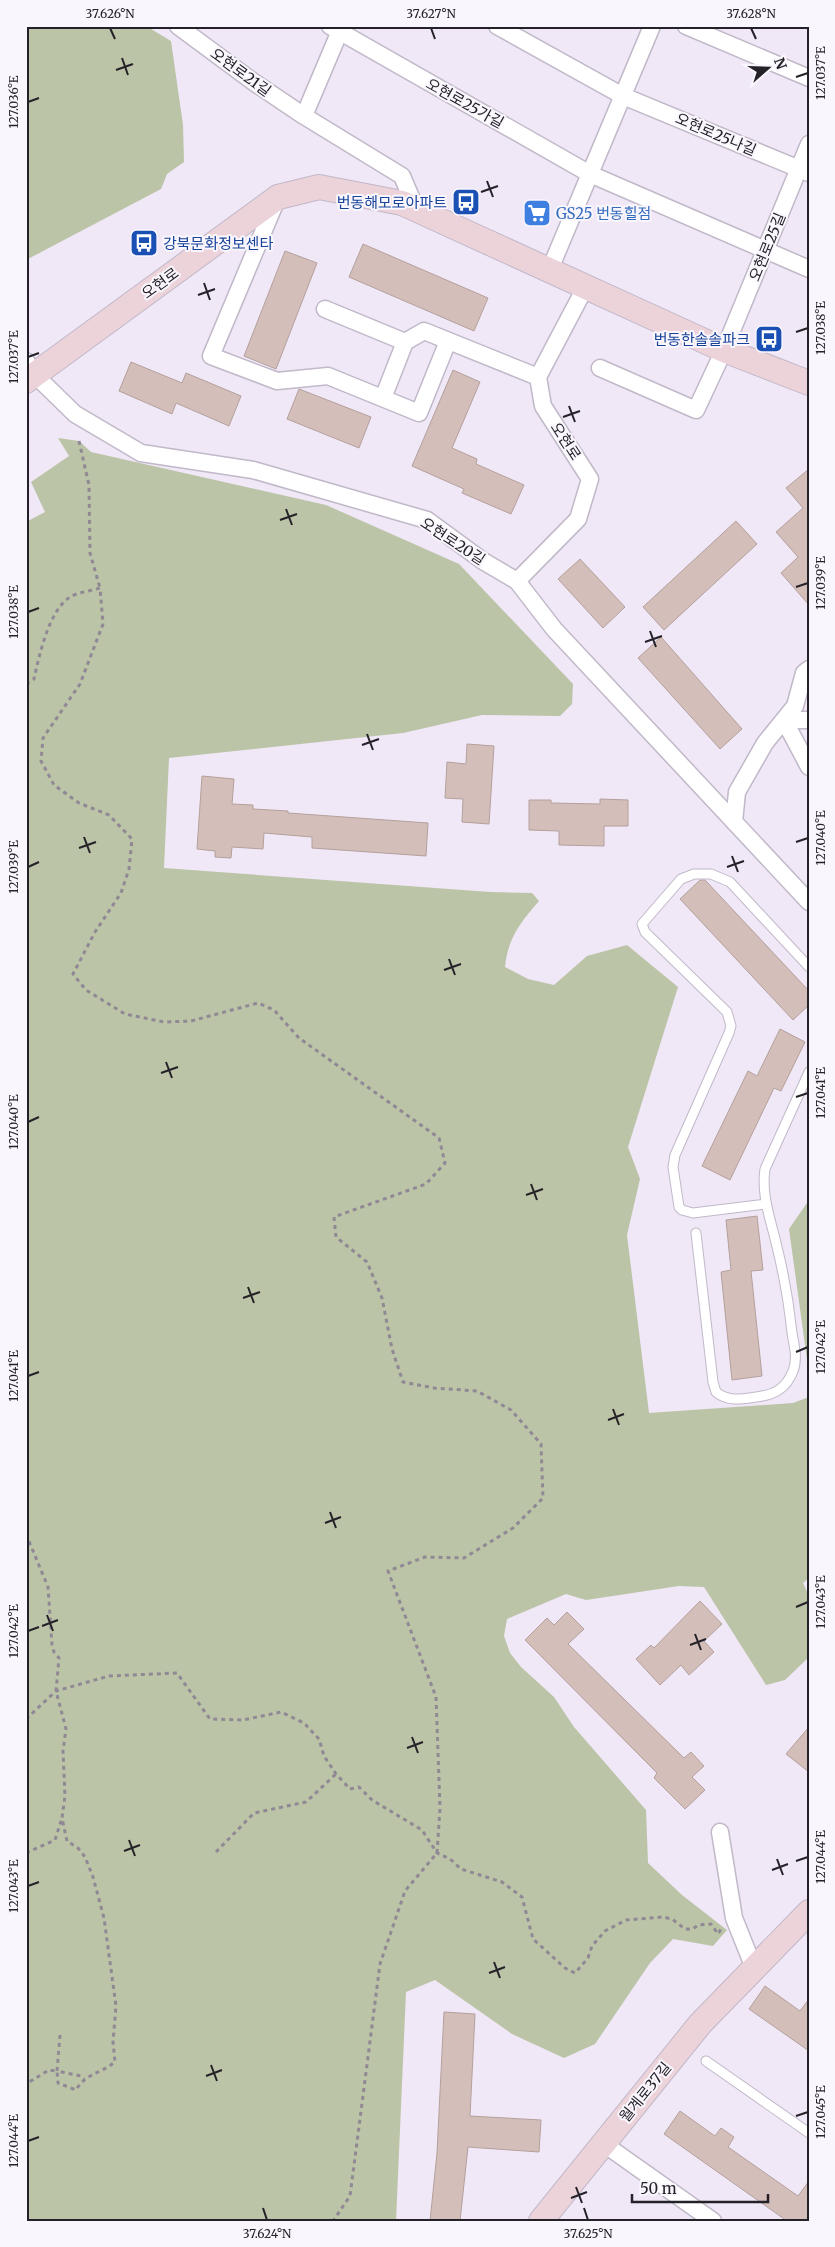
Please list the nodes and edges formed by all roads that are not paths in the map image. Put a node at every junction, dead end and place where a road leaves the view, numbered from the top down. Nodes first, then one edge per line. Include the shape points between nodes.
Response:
1 (178, 26) edge
2 (497, 26) edge
3 (652, 26) edge
4 (686, 26) edge
5 (337, 28) edge
6 (809, 78) edge
7 (623, 96) junction
8 (304, 116) junction
9 (809, 144) edge
10 (804, 171) edge
11 (590, 174) junction
12 (278, 197) junction
13 (416, 209) junction
14 (765, 250) junction
15 (550, 269) junction
16 (809, 269) edge
17 (586, 286) junction
18 (325, 309) dead end
19 (405, 342) junction
20 (448, 342) junction
21 (724, 350) junction
22 (600, 368) dead end
23 (29, 372) edge
24 (538, 376) junction
25 (809, 384) edge
26 (383, 398) junction
27 (517, 581) junction
28 (809, 669) edge
29 (784, 720) junction
30 (809, 720) edge
31 (809, 767) edge
32 (734, 822) junction
33 (809, 902) edge
34 (809, 967) edge
35 (809, 1072) edge
36 (766, 1204) junction
37 (696, 1233) dead end
38 (720, 1832) dead end
39 (809, 1912) edge
40 (754, 1968) junction
41 (706, 2061) dead end
42 (809, 2133) edge
43 (604, 2144) junction
44 (541, 2221) edge
45 (713, 2221) edge

1 - 8 street, 오현로21길
2 - 7 street, 오현로25나길
3 - 7 street
4 - 6 street
5 - 8 street
5 - 11 street, 오현로25가길
7 - 10 street, 오현로25나길
7 - 11 street
8 - 13 street, 오현로21길 via 402,176
9 - 10 street, 오현로25길
10 - 14 street, 오현로25길
11 - 14 street, 오현로25가길
11 - 15 street
12 - 13 street, 오현로 via 319,187 402,203
12 - 23 street, 오현로
12 - 26 street via 211,356 277,381 328,376
13 - 15 street, 오현로
14 - 16 street, 오현로25가길
14 - 21 street, 오현로25길
15 - 17 street, 오현로
17 - 21 street, 오현로
17 - 24 street
18 - 19 street
19 - 20 street via 424,331
19 - 26 street
20 - 24 street
20 - 26 street via 420,412
21 - 22 street via 696,410
21 - 25 street, 오현로
23 - 27 street, 오현로20길 via 75,414 141,453 253,470 427,520 483,561
24 - 27 street, 오현로 via 543,406 590,479 578,519
27 - 32 street, 오현로20길 via 554,629
28 - 29 street via 804,674 796,706
29 - 30 street
29 - 31 street
29 - 32 street via 765,743 737,792
32 - 33 street, 오현로20길
34 - 36 lane via 730,882 711,874 694,874 681,879 642,924 645,932 730,1018 729,1033 675,1155 673,1167 679,1208 693,1213
35 - 36 lane via 765,1169 763,1190
36 - 37 lane via 787,1292 795,1360 790,1377 776,1393 727,1399 716,1392
38 - 40 street via 734,1918
39 - 40 street, 월계로37길
40 - 43 street, 월계로37길 via 700,2024
41 - 42 lane
43 - 44 street, 월계로37길
43 - 45 street

